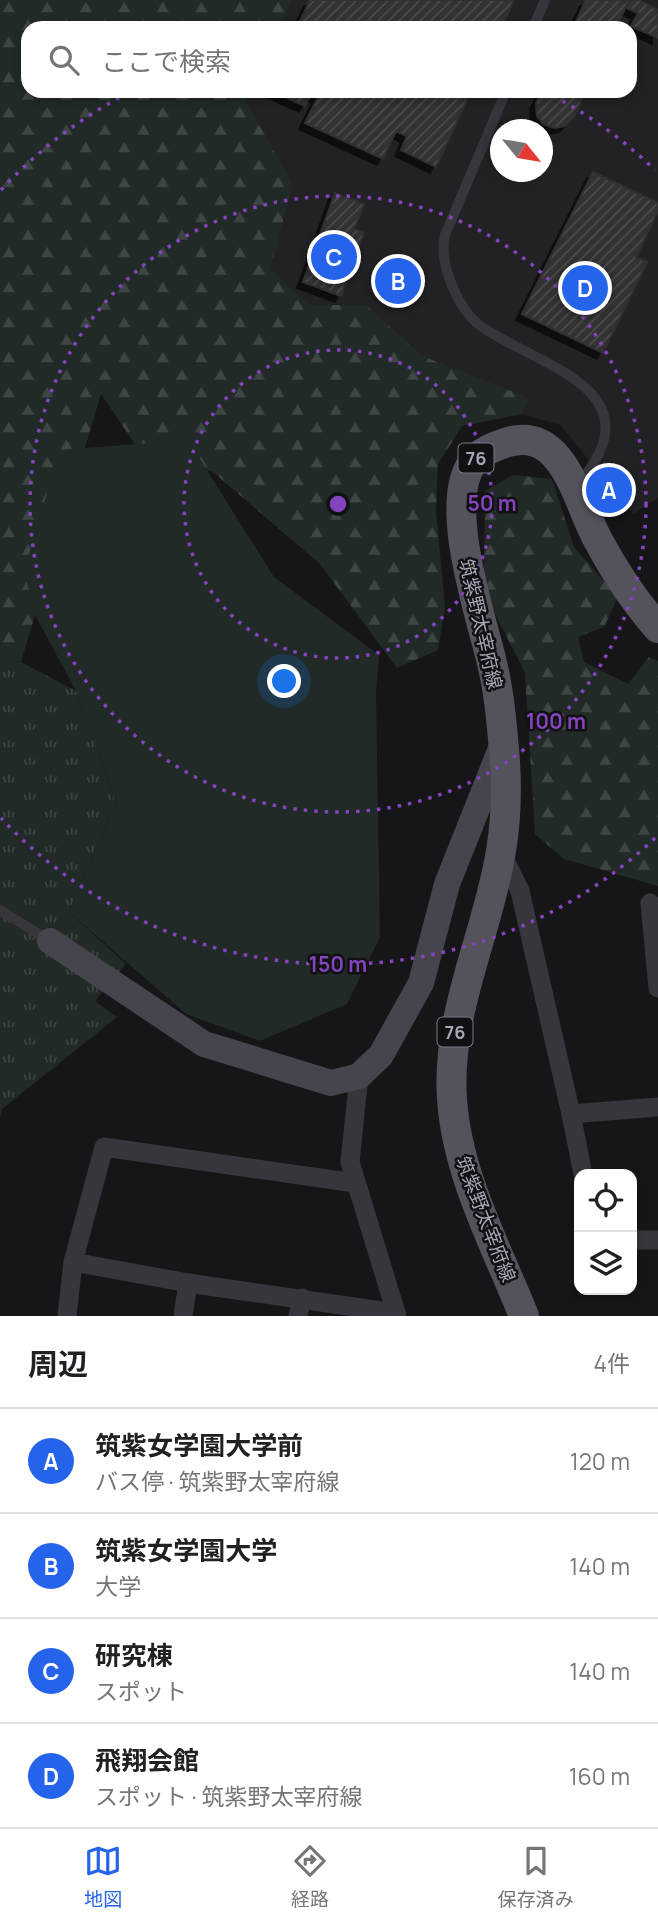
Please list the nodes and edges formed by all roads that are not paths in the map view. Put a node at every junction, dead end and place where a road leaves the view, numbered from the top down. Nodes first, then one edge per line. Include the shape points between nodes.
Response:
1 (545, 0) edge
2 (536, 21) edge
3 (503, 98) edge
4 (575, 487) junction
5 (658, 628) edge
6 (504, 741) junction
7 (501, 851) junction
8 (650, 903) dead end
9 (0, 910) edge
10 (50, 942) joint
11 (658, 988) edge
12 (359, 1076) junction
13 (658, 1107) edge
14 (571, 1114) junction
15 (582, 1169) edge
16 (355, 1183) junction
17 (637, 1240) edge
18 (658, 1240) edge
19 (73, 1262) junction
20 (188, 1283) junction
21 (300, 1307) edge
22 (396, 1314) edge
23 (67, 1316) edge
24 (183, 1316) edge
25 (524, 1316) edge

1 - 2 lane
3 - 4 lane via 443,248 448,275 479,325 575,377 596,396 605,416 603,445 596,464
4 - 5 main road, 筑紫野太宰府線 / 76 via 597,539
4 - 6 main road, 筑紫野太宰府線 / 76 via 560,460 543,445 522,439 484,452 468,470 461,501 463,545 493,667
6 - 7 main road, 筑紫野太宰府線 / 76
6 - 12 street via 447,884 421,983 381,1055
7 - 14 street via 520,891
7 - 25 main road, 筑紫野太宰府線 / 76 via 455,1033 452,1098 461,1158
8 - 11 street
9 - 10 lane
10 - 12 street via 204,1044 331,1083
12 - 16 street via 350,1161
13 - 14 street
14 - 15 street
16 - 19 street via 104,1147
16 - 22 street
17 - 18 street
19 - 20 street
19 - 23 street
20 - 21 street
20 - 24 street
21 - 22 street

